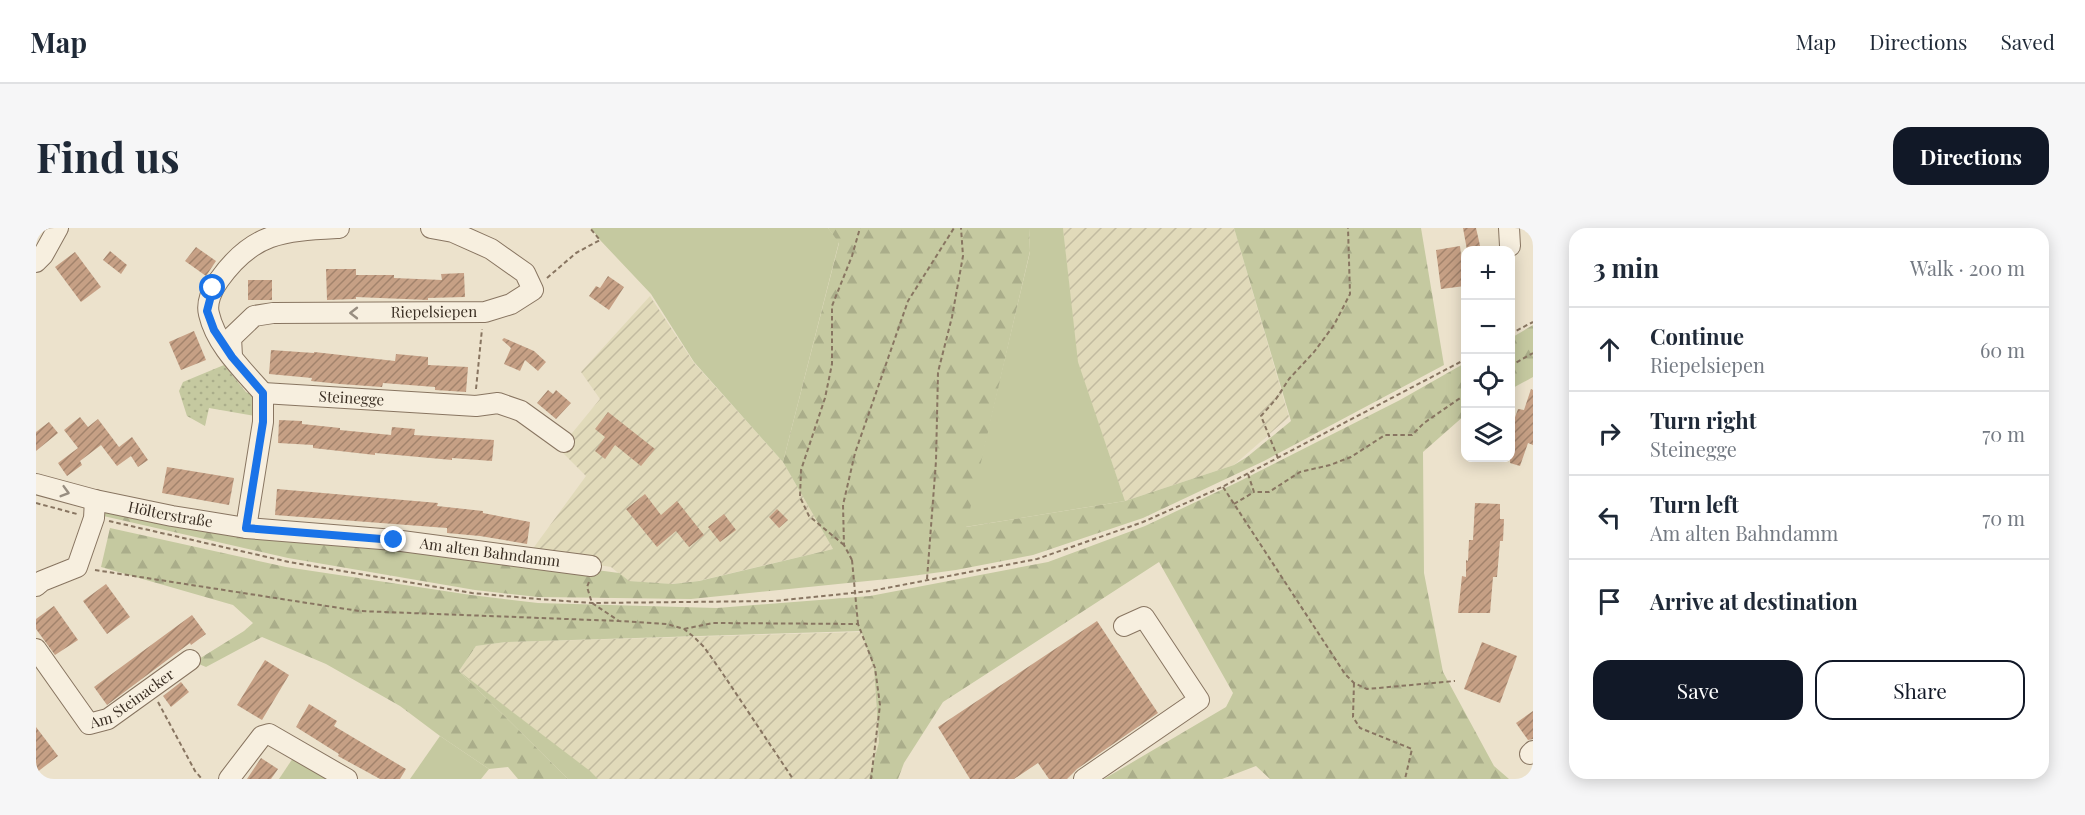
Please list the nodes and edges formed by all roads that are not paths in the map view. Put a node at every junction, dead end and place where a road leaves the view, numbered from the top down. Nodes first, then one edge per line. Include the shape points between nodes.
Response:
1 (58, 228) edge
2 (339, 228) edge
3 (430, 228) edge
4 (36, 262) edge
5 (232, 357) junction
6 (263, 393) junction
7 (564, 442) dead end
8 (36, 484) edge
9 (94, 509) junction
10 (246, 528) junction
11 (592, 572) road end
12 (36, 586) edge
13 (1124, 626) dead end
14 (36, 649) edge
15 (190, 660) dead end
16 (229, 779) edge
17 (347, 779) edge
18 (1084, 779) edge

1 - 4 street
2 - 5 street via 277,234 252,244 231,263 213,288 207,311
3 -> 5 street, Riepelsiepen via 453,232 491,249 525,273 533,290 511,304 485,312 254,316 231,338
5 - 6 street
6 - 7 street, Steinegge via 476,406 498,403 521,411
6 - 10 street via 263,422
8 -> 9 street, Hölterstraße
9 - 10 street, Hölterstraße
9 - 12 street via 77,567
10 - 11 street, Am alten Bahndamm via 394,540
13 - 18 street via 1144,617 1199,700
14 - 15 street, Am Steinacker via 89,724 108,719
16 - 17 street via 262,736 269,734

